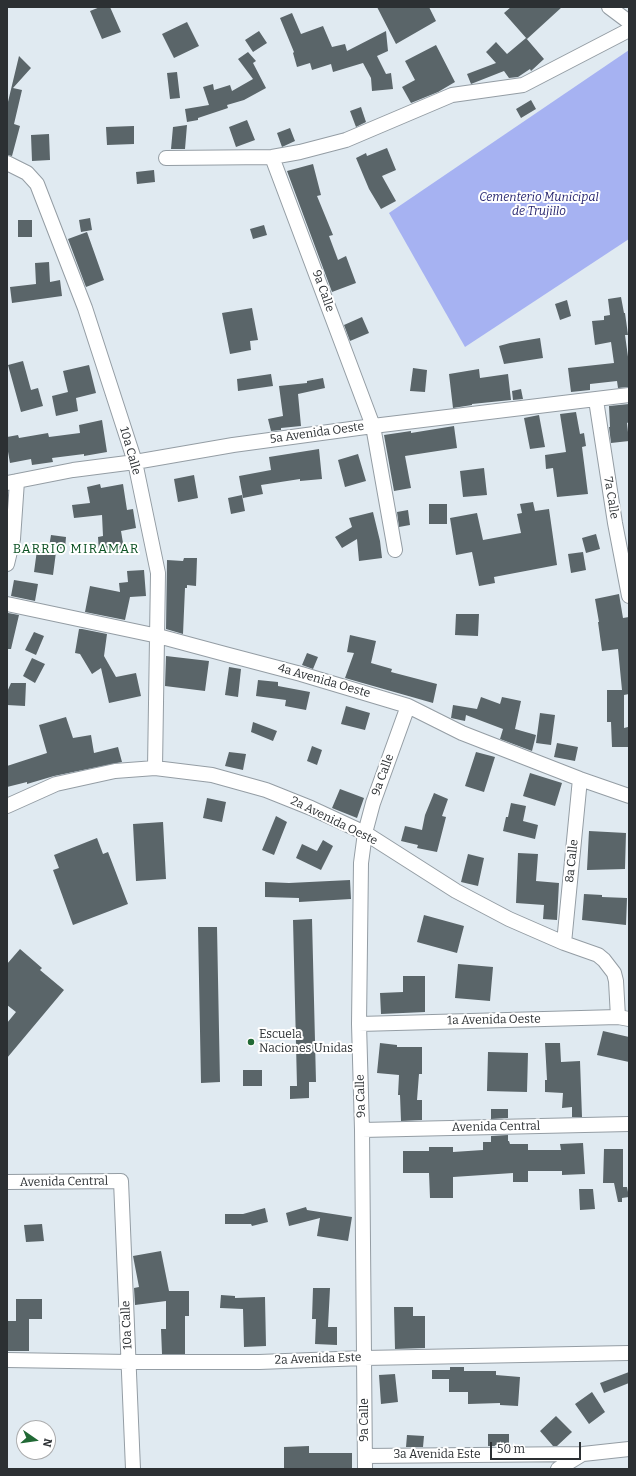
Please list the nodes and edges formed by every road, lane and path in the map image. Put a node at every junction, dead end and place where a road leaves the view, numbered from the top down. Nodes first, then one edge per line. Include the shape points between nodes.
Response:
1 (609, 7) edge
2 (629, 22) edge
3 (629, 30) edge
4 (272, 157) junction
5 (166, 158) dead end
6 (7, 163) edge
7 (629, 395) edge
8 (596, 400) junction
9 (373, 426) junction
10 (134, 462) junction
11 (12, 482) edge
12 (395, 550) dead end
13 (7, 564) edge
14 (629, 596) edge
15 (7, 604) edge
16 (158, 636) junction
17 (408, 706) junction
18 (155, 768) junction
19 (580, 779) junction
20 (629, 796) edge
21 (7, 806) edge
22 (365, 833) junction
23 (564, 943) junction
24 (623, 1018) edge
25 (359, 1024) junction
26 (629, 1124) edge
27 (362, 1130) junction
28 (7, 1182) edge
29 (120, 1182) joint
30 (629, 1353) edge
31 (364, 1358) junction
32 (7, 1360) edge
33 (129, 1362) junction
34 (629, 1449) edge
35 (583, 1454) junction
36 (365, 1462) edge
37 (133, 1469) edge
38 (558, 1469) edge

1 - 2 street
3 - 4 street via 523,85 452,95 346,140
4 - 5 street
4 - 9 street, 9a Calle
6 - 10 street, 10a Calle via 26,173 37,184 85,308
7 - 8 street, 5a Avenida Oeste
8 - 9 street, 5a Avenida Oeste
8 - 14 street, 7a Calle via 614,523
9 - 10 street, 5a Avenida Oeste via 233,444
9 - 12 street, 9a Calle
10 - 11 street, 5a Avenida Oeste
10 - 16 street, 10a Calle via 158,573
11 - 13 street via 13,539
15 - 16 street, 4a Avenida Oeste
16 - 17 street, 4a Avenida Oeste
16 - 18 street, 10a Calle
17 - 19 street, 4a Avenida Oeste via 462,733
17 - 22 street, 9a Calle via 373,803
18 - 21 street, 2a Avenida Oeste via 115,771 56,784
18 - 22 street, 2a Avenida Oeste via 212,775 266,790
19 - 20 street, 4a Avenida Oeste
19 - 23 street, 8a Calle
22 - 23 street, 2a Avenida Oeste via 456,891 509,919
22 - 25 street, 9a Calle via 361,863
23 - 24 street, 2a Avenida Oeste via 598,955 610,966 616,981
24 - 25 street, 1a Avenida Oeste
25 - 27 street, 9a Calle
26 - 27 street, Avenida Central
27 - 31 street, 9a Calle
28 - 29 street, Avenida Central
29 - 33 street, 10a Calle
30 - 31 street, 2a Avenida Este
31 - 33 street, 2a Avenida Este via 259,1362
31 - 36 street, 9a Calle
32 - 33 street, 2a Avenida Este
33 - 37 street, 10a Calle
34 - 35 street, 3a Avenida Este
35 - 36 street, 3a Avenida Este
35 - 38 street

